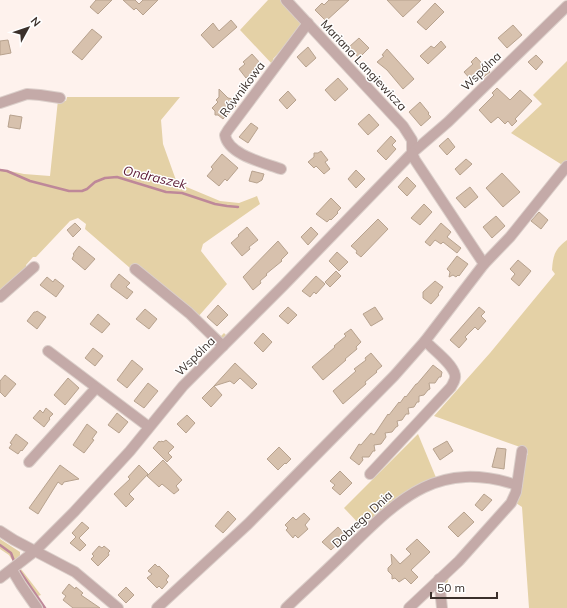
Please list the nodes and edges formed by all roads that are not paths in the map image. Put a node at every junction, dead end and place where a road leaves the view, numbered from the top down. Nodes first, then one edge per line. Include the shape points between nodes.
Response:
1 (286, 0) edge
2 (567, 6) edge
3 (308, 23) junction
4 (60, 98) dead end
5 (0, 104) edge
6 (412, 152) junction
7 (567, 166) edge
8 (281, 169) dead end
9 (484, 264) junction
10 (34, 267) dead end
11 (135, 269) dead end
12 (0, 297) edge
13 (425, 341) junction
14 (223, 346) junction
15 (48, 351) dead end
16 (96, 388) junction
17 (149, 427) junction
18 (522, 451) dead end
19 (29, 462) dead end
20 (370, 474) dead end
21 (516, 485) junction
22 (0, 530) edge
23 (35, 551) junction
24 (12, 570) junction
25 (0, 578) edge
26 (439, 580) junction
27 (37, 608) edge
28 (118, 608) edge
29 (157, 608) edge
30 (286, 608) edge
31 (409, 608) edge
32 (442, 608) edge

1 - 3 street, Mariana Langiewicza
2 - 6 street, Wspólna via 448,122
3 - 6 street, Mariana Langiewicza via 403,126 412,140
3 - 8 street, Równikowa via 225,135 228,142 240,153
4 - 5 street via 27,94
6 - 9 street
6 - 14 street, Wspólna
7 - 9 street via 510,237
9 - 13 street
10 - 12 street
11 - 14 street via 189,313
13 - 20 street via 452,367 455,380
13 - 29 street via 394,376 248,524
14 - 17 street, Wspólna via 183,386
15 - 16 street
16 - 17 street
16 - 19 street
17 - 23 street, Wspólna via 111,473
18 - 21 street
21 - 26 street via 511,503
21 - 30 street, Dobrego Dnia via 493,479 463,477 438,482 415,491 380,517
22 - 23 street
23 - 24 street, Wspólna
23 - 28 street via 75,572
24 - 25 street, Wspólna
24 - 27 street
26 - 31 street
26 - 32 street

